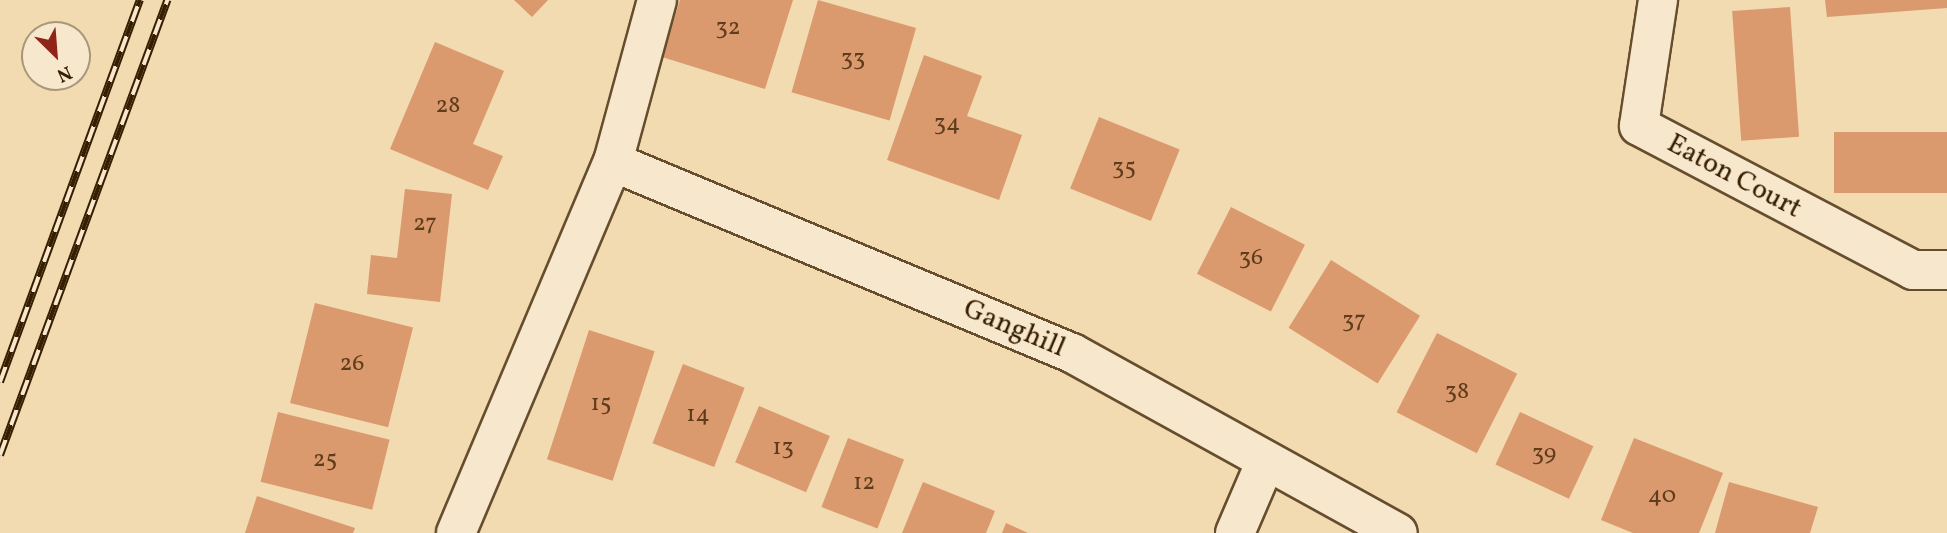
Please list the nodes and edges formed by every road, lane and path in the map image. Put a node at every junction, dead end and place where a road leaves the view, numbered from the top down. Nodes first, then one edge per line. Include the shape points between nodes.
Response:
1 (657, 0) edge
2 (1658, 0) edge
3 (613, 162) junction
4 (1947, 271) edge
5 (1265, 463) junction
6 (456, 533) edge
7 (1235, 533) edge
8 (1398, 533) edge

1 - 3 street
2 - 4 street, Eaton Court via 1639,127 1913,270
3 - 5 street, Ganghill via 1072,353
3 - 6 street
5 - 7 street
5 - 8 street, Ganghill

